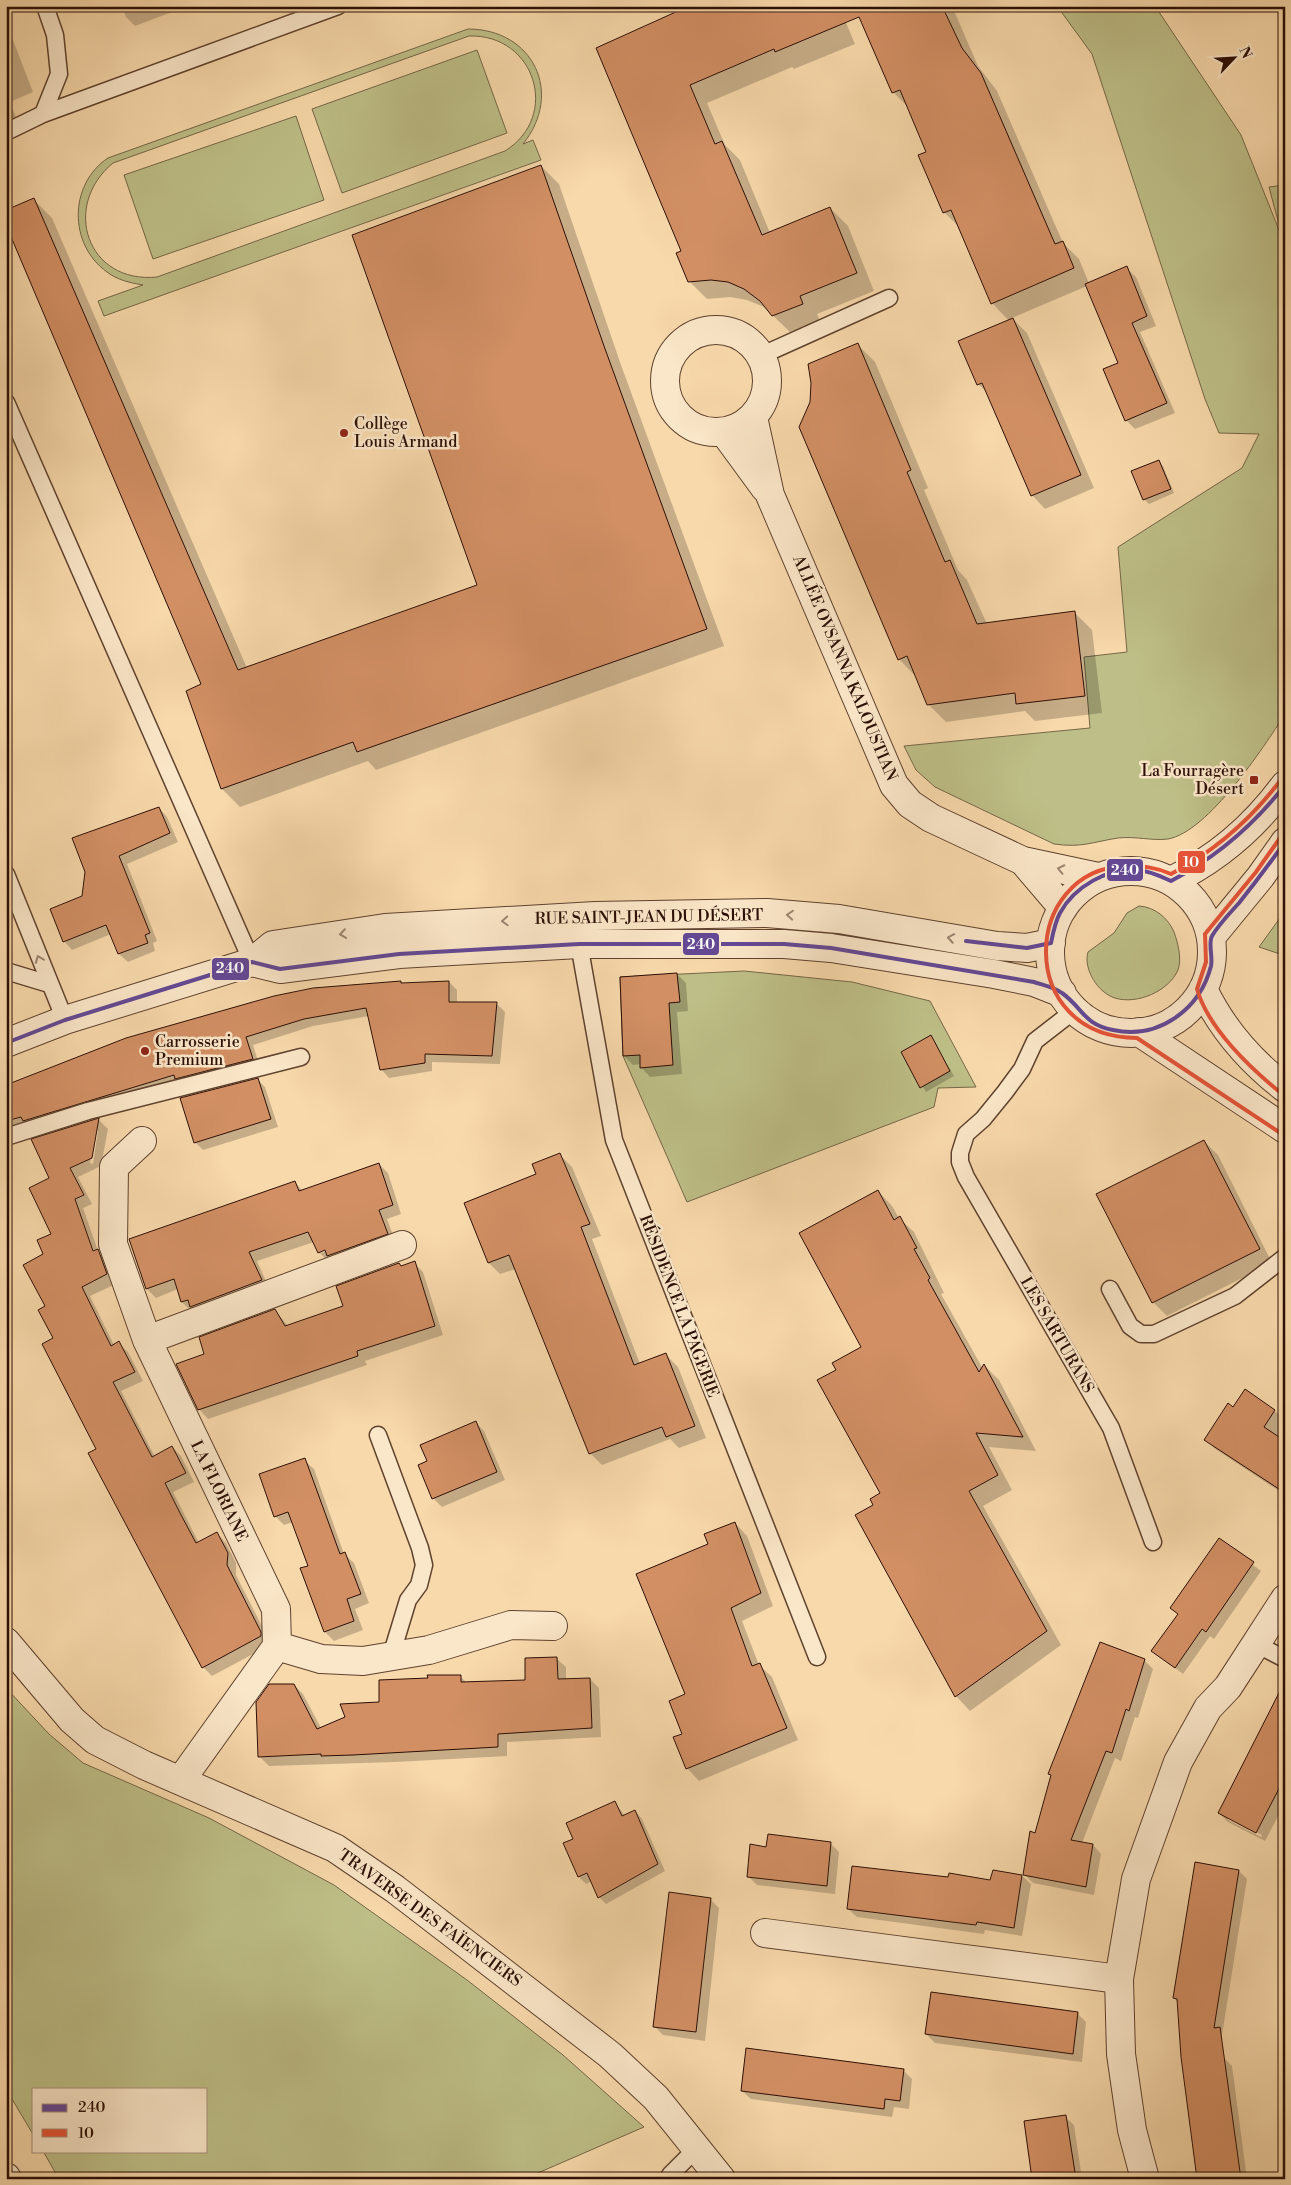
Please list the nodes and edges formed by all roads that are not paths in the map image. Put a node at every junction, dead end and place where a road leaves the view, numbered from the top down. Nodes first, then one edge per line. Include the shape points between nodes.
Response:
1 (45, 6) edge
2 (338, 6) edge
3 (43, 114) junction
4 (6, 132) edge
5 (890, 298) dead end
6 (760, 356) junction
7 (6, 402) edge
8 (753, 417) junction
9 (724, 432) junction
10 (770, 495) junction
11 (1285, 785) edge
12 (1285, 842) edge
13 (1024, 860) junction
14 (6, 874) edge
15 (1098, 877) junction
16 (1171, 881) junction
17 (1063, 908) junction
18 (1211, 937) junction
19 (1051, 943) junction
20 (579, 944) junction
21 (252, 962) junction
22 (6, 971) edge
23 (49, 984) junction
24 (1203, 989) junction
25 (1069, 1002) junction
26 (65, 1020) junction
27 (1139, 1032) junction
28 (6, 1042) edge
29 (301, 1057) dead end
30 (1285, 1088) edge
31 (1285, 1129) edge
32 (6, 1137) edge
33 (142, 1140) dead end
34 (402, 1245) dead end
35 (1285, 1257) edge
36 (1110, 1289) dead end
37 (147, 1340) junction
38 (378, 1435) dead end
39 (1153, 1542) dead end
40 (1285, 1599) edge
41 (553, 1626) dead end
42 (6, 1642) edge
43 (1254, 1643) junction
44 (277, 1646) junction
45 (391, 1656) junction
46 (818, 1657) dead end
47 (1285, 1659) edge
48 (181, 1780) junction
49 (765, 1933) dead end
50 (1119, 1979) junction
51 (697, 2148) junction
52 (670, 2179) edge
53 (721, 2179) edge
54 (1145, 2179) edge

1 - 3 lane via 55,35 58,74
2 - 3 lane
3 - 4 lane
5 - 6 lane
6 - 8 street via 767,384 763,402
6 - 9 street via 744,337 727,330 709,330 692,335 677,346 668,361 664,379 667,397 675,413 689,426 706,432
7 - 21 lane
8 - 9 street via 745,424
8 - 10 street, ALLÉE OVSANNA KALOUSTIAN
9 - 10 street, ALLÉE OVSANNA KALOUSTIAN
10 - 13 street, ALLÉE OVSANNA KALOUSTIAN via 894,785 910,804 931,818
11 - 16 street via 1228,846
12 - 18 street
15 -> 13 street, ALLÉE OVSANNA KALOUSTIAN
13 - 17 street, ALLÉE OVSANNA KALOUSTIAN
23 -> 14 lane
15 - 16 street via 1131,871 1148,872
15 - 17 street via 1079,890
16 - 18 street via 1190,896 1204,915
17 - 19 street
18 - 24 street via 1212,963
19 -> 21 street, RUE SAINT-JEAN DU DÉSERT via 1027,948 997,946 839,919 767,914 594,916 385,928 273,945
19 - 25 street via 1052,969
20 - 21 street, RUE SAINT-JEAN DU DÉSERT via 400,954 280,968
20 - 25 street, RUE SAINT-JEAN DU DÉSERT via 715,942 831,948 1034,982
20 - 46 lane, RÉSIDENCE LA PAGERIE via 614,1140
21 - 26 street, RUE SAINT-JEAN DU DÉSERT
22 - 23 lane
23 - 26 lane
24 - 27 street via 1188,1010 1165,1025
24 - 30 street via 1214,1011 1245,1053
25 - 27 street via 1094,1024 1116,1031
25 - 39 lane, LES SARTURANS via 1035,1042 1006,1092 966,1134 960,1162 1111,1428
26 - 28 street, RUE SAINT-JEAN DU DÉSERT
27 - 31 street
29 - 32 lane via 88,1111
33 - 37 street, LA FLORIANE via 114,1168 113,1244
34 - 37 street
35 - 36 lane via 1235,1296 1154,1334 1141,1334 1130,1326
37 - 44 street, LA FLORIANE via 276,1610
38 - 45 lane via 424,1565 419,1585 408,1600
40 - 43 street
41 - 45 street via 511,1625 430,1650
42 - 48 street, TRAVERSE DES FAÏENCIERS via 72,1720 95,1740 144,1766
43 - 47 lane
43 - 50 street via 1228,1687 1208,1708 1178,1762 1136,1879
44 - 45 street via 321,1659 363,1661
44 - 48 street
48 - 51 street, TRAVERSE DES FAÏENCIERS via 335,1848 395,1889 610,2055 656,2098
49 - 50 street
50 - 54 street via 1121,2054 1132,2130
51 - 52 lane via 670,2175
51 - 53 street, TRAVERSE DES FAÏENCIERS

